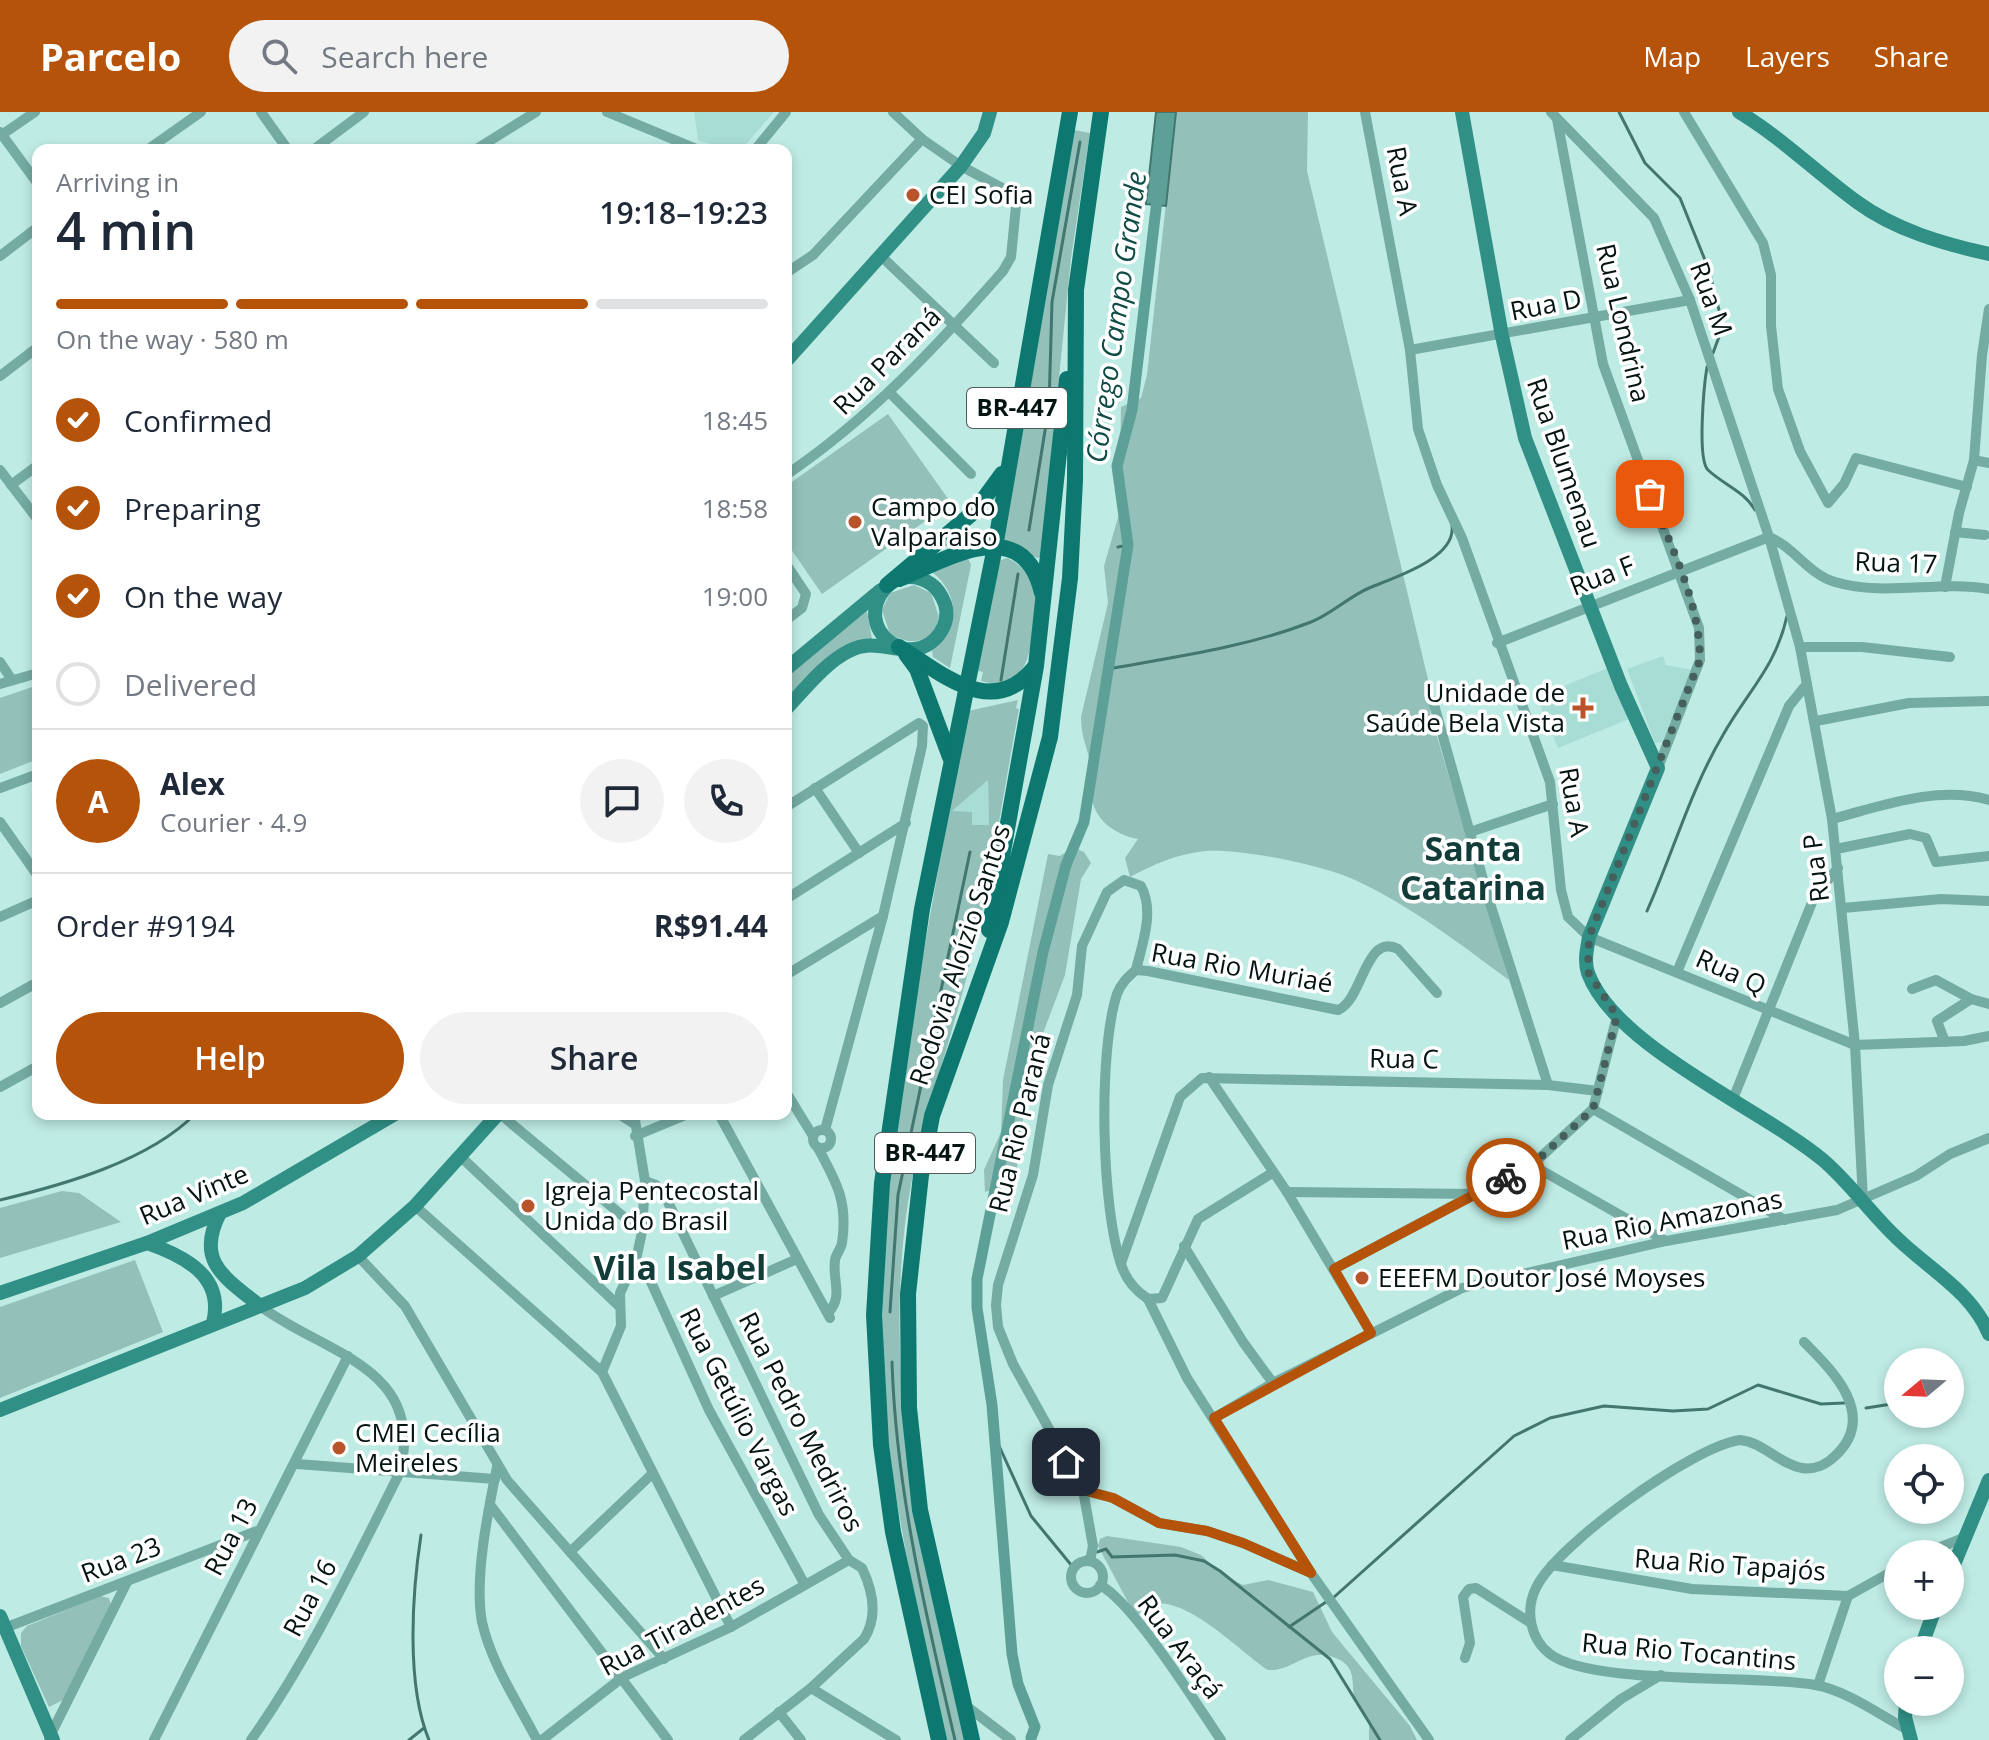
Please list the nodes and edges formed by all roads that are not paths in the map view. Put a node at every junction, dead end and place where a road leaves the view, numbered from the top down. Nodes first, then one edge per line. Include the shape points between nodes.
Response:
1 (35, 112) edge
2 (201, 112) edge
3 (261, 112) edge
4 (364, 112) edge
5 (536, 112) edge
6 (607, 112) edge
7 (786, 112) edge
8 (893, 112) edge
9 (990, 112) edge
10 (1101, 112) edge
11 (1365, 112) edge
12 (1462, 112) edge
13 (1684, 112) edge
14 (1739, 112) edge
15 (1554, 115) edge
16 (1068, 120) edge
17 (1, 134) edge
18 (922, 139) junction
19 (156, 144) edge
20 (284, 144) edge
21 (321, 144) edge
22 (485, 144) edge
23 (684, 144) edge
24 (760, 144) edge
25 (961, 166) junction
26 (32, 176) edge
27 (32, 232) edge
28 (1989, 254) edge
29 (0, 256) edge
30 (882, 257) junction
31 (792, 269) edge
32 (1076, 290) junction
33 (1690, 300) junction
34 (1989, 309) edge
35 (1595, 318) junction
36 (956, 325) junction
37 (1502, 336) junction
38 (1410, 350) junction
39 (32, 352) edge
40 (792, 354) edge
41 (994, 363) dead end
42 (0, 376) edge
43 (891, 394) junction
44 (1974, 460) junction
45 (1008, 462) junction
46 (1989, 463) edge
47 (32, 469) edge
48 (0, 470) edge
49 (792, 471) edge
50 (971, 474) dead end
51 (11, 485) junction
52 (1967, 487) junction
53 (32, 512) edge
54 (1955, 532) junction
55 (1985, 535) dead end
56 (1769, 537) junction
57 (995, 547) junction
58 (1679, 570) junction
59 (792, 573) edge
60 (893, 582) junction
61 (1945, 587) junction
62 (1989, 589) edge
63 (1044, 599) junction
64 (1589, 604) junction
65 (792, 616) edge
66 (1497, 643) junction
67 (899, 647) junction
68 (1800, 647) junction
69 (1950, 657) dead end
70 (0, 662) edge
71 (792, 664) edge
72 (1036, 666) junction
73 (32, 675) edge
74 (12, 680) junction
75 (0, 684) edge
76 (1807, 684) junction
77 (966, 687) junction
78 (1433, 701) dead end
79 (1989, 701) edge
80 (792, 703) edge
81 (1816, 721) junction
82 (950, 757) junction
83 (1658, 768) junction
84 (32, 776) edge
85 (0, 788) edge
86 (815, 788) junction
87 (1989, 800) edge
88 (792, 803) edge
89 (1553, 804) junction
90 (1832, 819) junction
91 (0, 822) edge
92 (906, 823) junction
93 (1470, 832) junction
94 (1836, 849) junction
95 (859, 853) junction
96 (1989, 856) edge
97 (32, 867) edge
98 (1838, 868) junction
99 (792, 895) edge
100 (1989, 901) edge
101 (32, 903) edge
102 (1843, 908) junction
103 (883, 916) junction
104 (0, 917) edge
105 (1589, 937) junction
106 (1136, 970) junction
107 (792, 971) edge
108 (1677, 972) junction
109 (980, 980) junction
110 (32, 985) edge
111 (1912, 989) dead end
112 (1437, 993) dead end
113 (1971, 999) junction
114 (0, 1003) edge
115 (1989, 1004) edge
116 (1768, 1013) junction
117 (1617, 1016) junction
118 (1989, 1036) edge
119 (1945, 1042) junction
120 (1855, 1045) junction
121 (32, 1069) edge
122 (1209, 1077) junction
123 (1548, 1085) junction
124 (0, 1087) edge
125 (1598, 1091) junction
126 (1733, 1099) junction
127 (792, 1102) edge
128 (1593, 1109) junction
129 (385, 1120) edge
130 (480, 1120) edge
131 (494, 1120) edge
132 (506, 1120) edge
133 (633, 1120) edge
134 (674, 1120) edge
135 (722, 1120) edge
136 (825, 1130) junction
137 (635, 1136) junction
138 (813, 1136) junction
139 (1989, 1138) edge
140 (476, 1140) junction
141 (818, 1148) junction
142 (461, 1157) junction
143 (1532, 1165) junction
144 (1272, 1173) junction
145 (645, 1181) junction
146 (1287, 1192) junction
147 (1475, 1194) junction
148 (1863, 1200) junction
149 (415, 1206) junction
150 (220, 1213) junction
151 (1785, 1220) junction
152 (642, 1232) junction
153 (1666, 1241) junction
154 (147, 1243) junction
155 (1184, 1246) junction
156 (358, 1256) junction
157 (797, 1259) junction
158 (636, 1260) junction
159 (1121, 1263) junction
160 (1334, 1269) junction
161 (0, 1293) edge
162 (713, 1296) junction
163 (1148, 1299) junction
164 (618, 1305) junction
165 (260, 1306) junction
166 (213, 1323) junction
167 (1371, 1333) junction
168 (1989, 1334) edge
169 (1804, 1342) dead end
170 (348, 1356) junction
171 (602, 1372) junction
172 (1273, 1383) junction
173 (0, 1410) edge
174 (1214, 1418) junction
175 (297, 1464) junction
176 (497, 1467) junction
177 (400, 1472) junction
178 (652, 1474) junction
179 (495, 1479) junction
180 (1989, 1480) edge
181 (1083, 1490) junction
182 (491, 1506) junction
183 (257, 1531) junction
184 (1966, 1537) junction
185 (1958, 1540) edge
186 (1964, 1542) edge
187 (570, 1552) junction
188 (849, 1560) junction
189 (1090, 1561) junction
190 (1552, 1565) junction
191 (1311, 1573) junction
192 (1884, 1576) edge
193 (127, 1582) junction
194 (804, 1583) junction
195 (1100, 1585) junction
196 (1848, 1596) junction
197 (1531, 1623) junction
198 (1, 1624) edge
199 (731, 1627) junction
200 (1465, 1658) dead end
201 (664, 1659) junction
202 (1661, 1675) junction
203 (623, 1677) junction
204 (1818, 1685) junction
205 (811, 1688) junction
206 (963, 1704) junction
207 (779, 1712) junction
208 (1910, 1735) edge
209 (51, 1738) edge
210 (157, 1738) edge
211 (251, 1740) edge
212 (540, 1740) edge
213 (668, 1740) edge
214 (744, 1740) edge
215 (801, 1740) edge
216 (896, 1740) edge
217 (939, 1740) edge
218 (972, 1740) edge
219 (1011, 1740) edge
220 (1221, 1740) edge
221 (1429, 1740) edge
222 (1570, 1740) edge

1 - 17 street
2 - 19 street
3 - 20 street
4 - 21 street
5 - 22 street
6 - 23 street
7 - 24 street
8 - 18 street
9 - 25 street via 984,133
10 - 32 main road, Rodovia Aloízio Santos / BR-447
11 - 38 street, Rua A
12 - 37 street, Rua Blumenau
13 - 52 street via 1763,243 1771,275 1778,389 1800,451 1828,503 1856,458
14 - 28 street via 1882,218
15 - 33 street, Rua M via 1654,218
15 - 35 street, Rua Londrina
16 - 45 main road, Rodovia Aloízio Santos / BR-447
17 - 26 street
18 - 25 street
18 - 31 street via 813,255
25 - 30 street
25 - 36 street, Rua Paraná via 1017,196 1008,265
27 - 29 street
30 - 36 street
30 - 40 street
32 - 63 main road
32 - 109 main road, Rodovia Aloízio Santos / BR-447 via 1075,480 1061,665 1050,737 1019,861
33 - 35 street, Rua D
33 - 56 street, Rua M
34 - 44 street
35 - 37 street, Rua D
35 - 58 street, Rua Londrina via 1616,408
36 - 41 street
36 - 43 street, Rua Paraná
37 - 38 street, Rua D
37 - 64 street, Rua Blumenau via 1525,438
38 - 66 street, Rua A via 1418,429
39 - 42 street
43 - 49 street, Rua Paraná
43 - 50 street
44 - 46 street
44 - 52 street
45 - 57 main road, Rodovia Aloízio Santos / BR-447
45 - 60 main road via 975,511
47 - 51 street
48 - 51 street
51 - 53 street
52 - 54 street
54 - 55 street
54 - 61 street
56 - 58 street, Rua F
56 - 61 street, Rua 17 via 1838,583
56 - 68 street, Rua P
57 - 60 main road via 965,549
57 - 63 main road via 1024,561
57 - 77 main road, Rodovia Aloízio Santos / BR-447
58 - 64 street, Rua F
58 - 83 street, Rua Londrina via 1699,628 1700,660
59 - 65 street via 806,594 802,608
60 - 67 street via 876,602 875,617 880,633
60 - 67 street via 922,580 936,588 946,618 941,633 929,644
60 - 71 street
61 - 62 street, Rua 17
63 - 72 main road
64 - 66 street, Rua F
64 - 83 street, Rua Blumenau
66 - 89 street, Rua A via 1537,744
67 - 77 main road
67 - 80 street via 871,644 846,652
67 - 82 main road via 917,669
68 - 69 street via 1862,647
68 - 76 street, Rua P
70 - 74 street
72 - 77 main road via 1005,690 983,693
72 - 109 main road
73 - 74 street
74 - 75 street
76 - 81 street, Rua P
76 - 108 street via 1789,706
77 - 82 main road, Rodovia Aloízio Santos / BR-447
78 - 93 street
79 - 81 street via 1909,703
81 - 90 street, Rua P
82 - 217 main road, Rodovia Aloízio Santos / BR-447 via 882,1183 874,1315 881,1445 893,1532
83 - 105 street, Rua Londrina
84 - 85 street
86 - 88 street
86 - 92 street via 922,724
86 - 95 street
87 - 90 street via 1959,794 1911,798
89 - 93 street
89 - 105 street, Rua A via 1568,917
90 - 94 street, Rua P
91 - 97 street
92 - 95 street
92 - 103 street
93 - 123 street
94 - 96 street via 1910,834 1926,838 1936,862
94 - 98 street, Rua P
95 - 99 street
98 - 102 street, Rua P
98 - 116 street via 1815,895
100 - 102 street via 1941,899
101 - 104 street
102 - 120 street, Rua P
103 - 107 street
103 - 136 street
105 - 108 street, Rua Q
105 - 117 street via 1588,972
106 - 112 street, Rua Rio Muriaé via 1338,1010 1352,999 1373,955 1391,945
106 - 159 street, Rua Rio Muriaé via 1117,995 1105,1110 1111,1210
106 - 181 street, Rua Rio Paraná via 1146,931 1145,897 1137,883 1118,882 1107,892 1082,946 1077,995 1048,1085 1033,1175 998,1285 998,1327 1013,1364
108 - 116 street, Rua Q
109 - 206 main road, Rodovia Aloízio Santos / BR-447 via 932,1116 908,1294 909,1408 920,1510
110 - 114 street
111 - 113 street via 1936,980
113 - 115 street
113 - 119 street via 1937,1021
116 - 120 street, Rua Q
116 - 126 street
117 - 125 street
117 - 126 street
118 - 119 street
119 - 120 street
120 - 148 street, Rua P
121 - 124 street
122 - 123 street, Rua C
122 - 144 street
122 - 159 street via 1196,1080 1180,1097
123 - 125 street, Rua C
125 - 128 street
126 - 148 street via 1822,1160
127 - 138 street
128 - 143 street
128 - 151 street
129 - 150 street, Rua Vinte
130 - 140 street
131 - 140 street
132 - 152 street
133 - 137 street
134 - 137 street
135 - 157 street
136 - 138 street
136 - 141 street via 830,1142
137 - 145 street
138 - 141 street
139 - 148 street, Rua Rio Amazonas
140 - 142 street
141 - 157 street via 844,1203 842,1247 835,1258 838,1290 829,1316
142 - 149 street
142 - 164 street
143 - 147 street
143 - 153 street
144 - 146 street
144 - 155 street via 1198,1219
145 - 152 street
145 - 162 street, Rua Pedro Medriros via 666,1198
146 - 147 street
146 - 160 street
147 - 160 street
148 - 151 street, Rua Rio Amazonas
148 - 168 street via 1899,1240 1961,1293
149 - 156 street
149 - 171 street
150 - 154 street, Rua Vinte
150 - 165 street via 208,1240 212,1260
151 - 153 street, Rua Rio Amazonas
152 - 158 street
153 - 167 street, Rua Rio Amazonas via 1485,1281
154 - 161 street, Rua Vinte
154 - 166 street via 184,1257 207,1279 215,1300
155 - 163 street via 1162,1298
155 - 172 street
156 - 165 street via 305,1288
156 - 176 street via 405,1306
157 - 162 street
158 - 164 street
158 - 194 street, Rua Getúlio Vargas via 709,1410
159 - 163 street, Rua Rio Muriaé via 1130,1282
160 - 167 street
162 - 188 street, Rua Pedro Medriros via 780,1440
163 - 174 street, Rua Rio Muriaé
164 - 171 street via 621,1326
165 - 166 street
165 - 170 street
166 - 173 street
167 - 172 street, Rua Rio Amazonas
169 - 190 street via 1836,1374 1852,1403 1853,1426 1838,1454 1822,1465 1803,1468 1747,1441 1718,1445 1639,1491
170 - 175 street, Rua 13
170 - 177 street via 388,1388 402,1417 406,1449
171 - 178 street
172 - 174 street, Rua Rio Amazonas
174 - 191 street, Rua Rio Muriaé
175 - 177 street
175 - 183 street, Rua 13
176 - 179 street
176 - 187 street
177 - 179 street
177 - 211 street, Rua 16 via 320,1627
178 - 187 street
178 - 199 street
179 - 182 street
180 - 184 street
181 - 189 street, Rua Rio Paraná via 1093,1546
181 - 191 street via 1113,1498 1159,1523 1207,1531
182 - 203 street
182 - 212 street via 480,1589 482,1621 492,1652
183 - 193 street, Rua 23
183 - 210 street, Rua 13
184 - 185 street
184 - 186 street
187 - 201 street
188 - 194 street, Rua Tiradentes
188 - 205 street, Rua Pedro Medriros via 862,1568 869,1587 870,1630
189 - 195 street via 1101,1570
189 - 195 street via 1072,1568 1074,1586 1087,1593
190 - 196 street, Rua Rio Tapajós via 1692,1589
190 - 197 street via 1532,1598
191 - 221 street
192 - 196 street, Rua Rio Tapajós
193 - 198 street, Rua 23
193 - 209 street
194 - 199 street, Rua Tiradentes
195 - 220 street, Rua Araçá via 1174,1670
196 - 204 street
197 - 200 street via 1476,1588 1469,1589 1463,1597 1470,1643
197 - 202 street, Rua Rio Tocantins via 1542,1647 1565,1662
198 - 209 street
199 - 201 street, Rua Tiradentes
201 - 203 street, Rua Tiradentes
202 - 204 street, Rua Rio Tocantins
202 - 222 street
203 - 212 street, Rua Tiradentes
203 - 213 street
204 - 208 street, Rua Rio Tocantins
205 - 207 street, Rua Pedro Medriros
205 - 216 street
206 - 218 main road, Rodovia Aloízio Santos / BR-447
206 - 219 street
207 - 214 street, Rua Pedro Medriros
207 - 215 street

